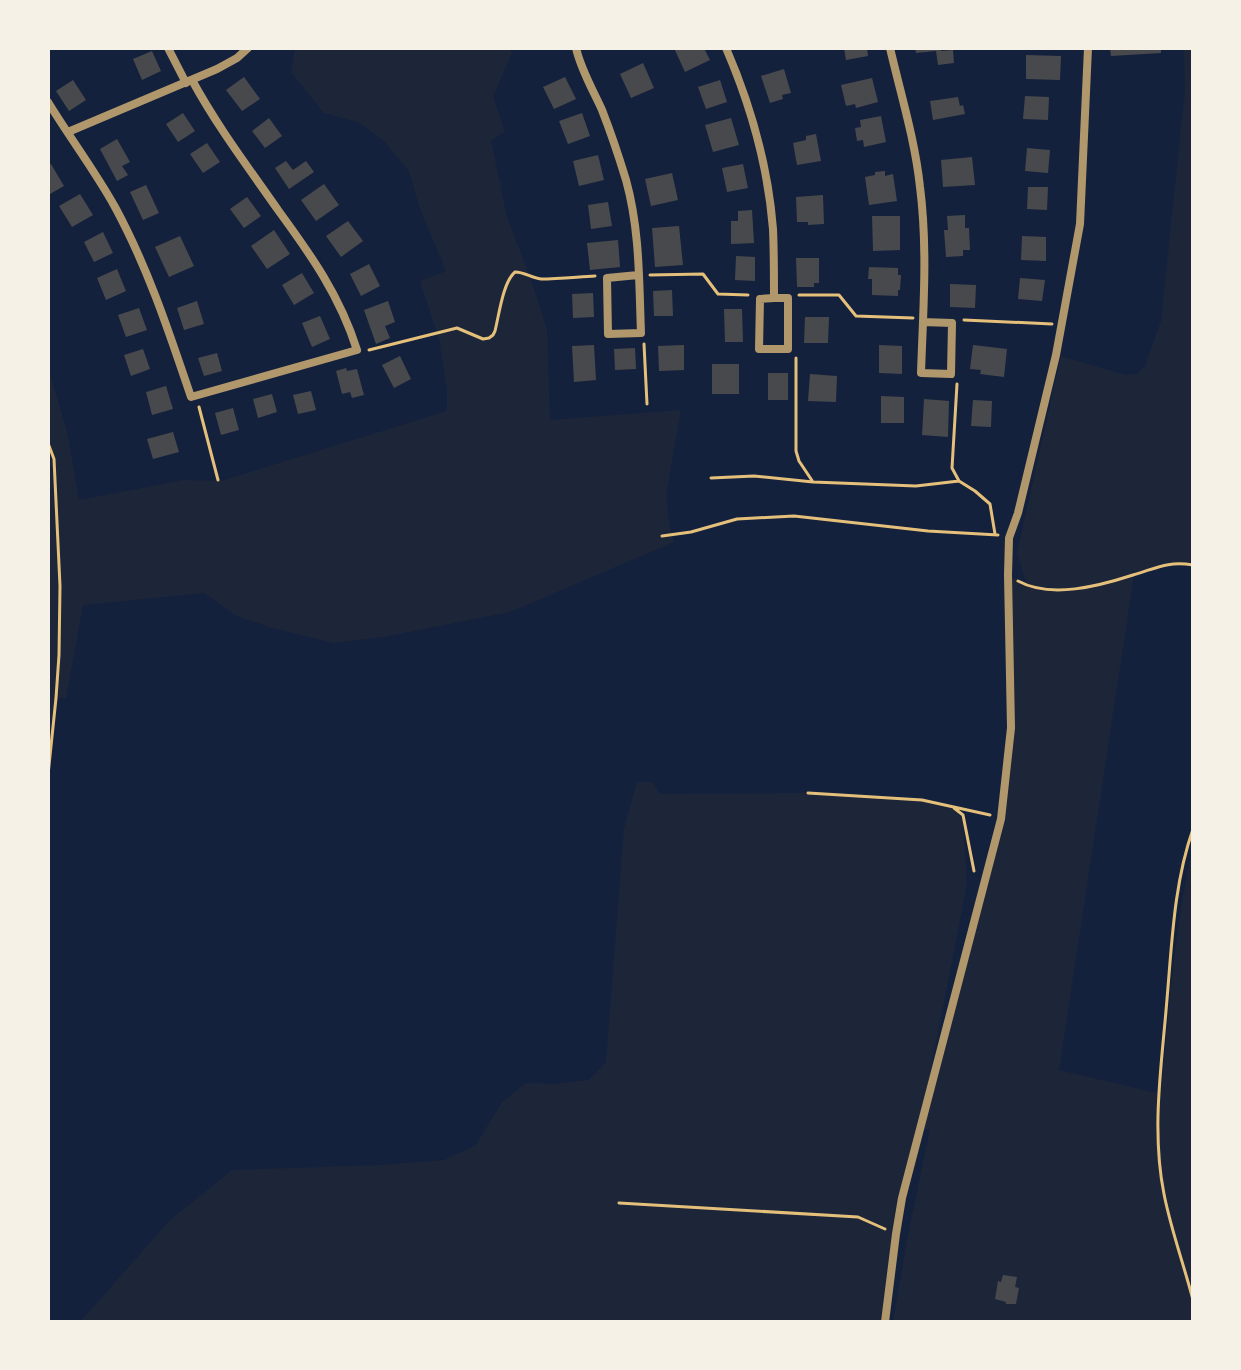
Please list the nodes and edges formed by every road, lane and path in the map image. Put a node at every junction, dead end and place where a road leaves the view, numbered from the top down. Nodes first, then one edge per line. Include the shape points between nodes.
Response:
1 (168, 48) edge
2 (248, 48) edge
3 (576, 48) edge
4 (726, 48) edge
5 (890, 48) edge
6 (1088, 48) edge
7 (189, 81) junction
8 (48, 102) edge
9 (68, 132) junction
10 (638, 275) junction
11 (607, 278) junction
12 (774, 298) junction
13 (788, 298) junction
14 (760, 299) junction
15 (923, 320) junction
16 (952, 323) junction
17 (1063, 325) junction
18 (641, 333) junction
19 (788, 349) junction
20 (357, 350) junction
21 (951, 374) junction
22 (195, 396) junction
23 (647, 404) dead end
24 (48, 443) edge
25 (711, 478) dead end
26 (218, 480) dead end
27 (959, 481) junction
28 (813, 482) junction
29 (662, 536) dead end
30 (1193, 565) edge
31 (1008, 575) junction
32 (50, 731) edge
33 (48, 775) edge
34 (808, 793) dead end
35 (951, 806) junction
36 (1001, 819) junction
37 (1193, 829) edge
38 (974, 876) dead end
39 (619, 1203) dead end
40 (896, 1234) junction
41 (1193, 1300) edge
42 (885, 1322) edge

1 - 7 street
2 - 7 street
3 - 10 street via 626,180 636,225
4 - 12 street via 757,130 768,183
5 - 15 street via 920,188
6 - 17 street via 1080,224
7 - 9 street
7 - 20 street via 328,282
8 - 9 street
9 - 22 street via 143,263 191,397
10 - 11 street
10 - 14 path via 703,274 718,294
10 - 18 street
11 - 18 street via 608,334
11 - 20 path via 542,279 515,272 489,338 457,328
12 - 13 street
12 - 14 street
13 - 15 path via 839,295 856,316
13 - 19 street
14 - 19 street via 759,349
15 - 16 street
15 - 21 street via 921,373
16 - 17 path
16 - 21 street
17 - 31 street via 1009,538
18 - 23 path
19 - 28 path via 796,359 796,451
20 - 22 street
21 - 27 path via 957,384 952,468
22 - 26 path
24 - 32 path via 54,459 60,586
25 - 28 path
27 - 28 path via 916,486
27 - 29 path via 990,504 995,535 794,516 737,519
30 - 31 path via 1162,564 1096,585 1055,590 1027,586
31 - 36 street via 1011,728
32 - 33 path
34 - 35 path
35 - 36 path
35 - 38 path via 963,815
36 - 40 street
37 - 41 path via 1175,915 1158,1108 1164,1194
39 - 40 path via 858,1217
40 - 42 street

